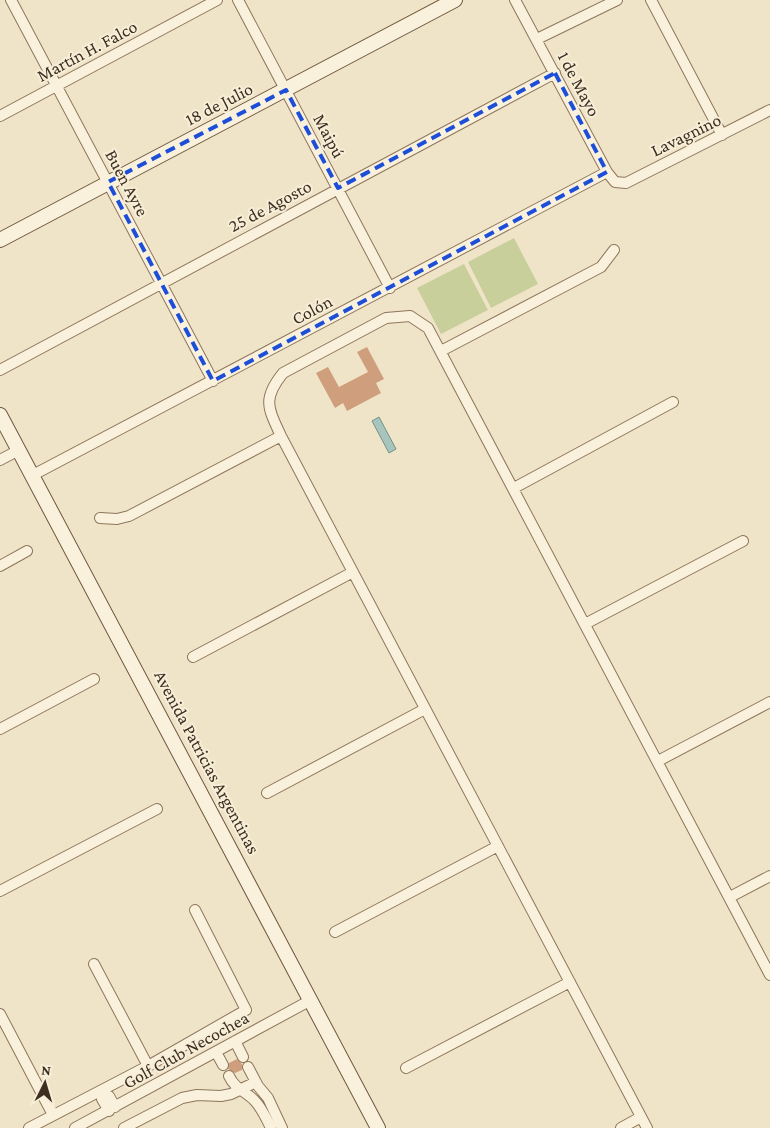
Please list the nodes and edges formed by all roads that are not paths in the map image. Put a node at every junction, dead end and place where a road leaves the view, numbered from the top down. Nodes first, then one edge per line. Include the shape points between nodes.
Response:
1 (11, 0) edge
2 (217, 0) edge
3 (238, 0) edge
4 (455, 0) edge
5 (515, 0) edge
6 (617, 0) edge
7 (651, 0) edge
8 (537, 39) junction
9 (555, 73) junction
10 (58, 86) junction
11 (286, 90) junction
12 (770, 110) edge
13 (0, 116) edge
14 (722, 135) junction
15 (606, 172) junction
16 (108, 182) junction
17 (616, 182) joint
18 (338, 188) junction
19 (0, 240) edge
20 (614, 250) dead end
21 (160, 282) junction
22 (390, 288) junction
23 (442, 350) junction
24 (0, 370) edge
25 (213, 381) junction
26 (673, 402) dead end
27 (0, 415) edge
28 (281, 436) junction
29 (19, 450) junction
30 (0, 460) edge
31 (33, 475) junction
32 (514, 488) junction
33 (100, 518) dead end
34 (743, 540) dead end
35 (27, 551) dead end
36 (0, 566) edge
37 (354, 572) junction
38 (586, 624) junction
39 (193, 657) dead end
40 (94, 679) dead end
41 (770, 702) edge
42 (425, 709) junction
43 (0, 729) edge
44 (658, 761) junction
45 (267, 793) dead end
46 (157, 809) dead end
47 (498, 846) junction
48 (770, 876) edge
49 (0, 891) edge
50 (730, 897) junction
51 (195, 910) dead end
52 (335, 932) dead end
53 (94, 964) dead end
54 (770, 975) edge
55 (570, 982) junction
56 (311, 1000) junction
57 (0, 1014) edge
58 (235, 1042) junction
59 (216, 1052) junction
60 (243, 1057) dead end
61 (224, 1065) dead end
62 (148, 1066) junction
63 (248, 1067) dead end
64 (406, 1068) dead end
65 (229, 1076) dead end
66 (256, 1082) junction
67 (238, 1090) junction
68 (103, 1094) junction
69 (112, 1109) junction
70 (53, 1115) junction
71 (641, 1117) junction
72 (29, 1128) edge
73 (76, 1128) edge
74 (124, 1128) edge
75 (271, 1128) edge
76 (282, 1128) edge
77 (378, 1128) edge
78 (621, 1128) edge
79 (647, 1128) edge

1 - 10 street, Buen Ayre
2 - 10 street, Martín H. Falco
3 - 11 street, Maipú
4 - 11 street, 18 de Julio
5 - 8 street, 1 de Mayo
6 - 8 street
7 - 14 street
8 - 9 street, 1 de Mayo
9 - 15 street, 1 de Mayo
9 - 18 street, 25 de Agosto
10 - 13 street, Martín H. Falco
10 - 16 street, Buen Ayre
11 - 16 street, 18 de Julio
11 - 18 street, Maipú
12 - 14 street, Lavagnino
14 - 17 street, Lavagnino via 626,183
15 - 17 street, 1 de Mayo
15 - 22 street, Colón
16 - 19 street, 18 de Julio
16 - 21 street, Buen Ayre
18 - 21 street, 25 de Agosto
18 - 22 street, Maipú
20 - 23 street via 601,267
21 - 24 street, 25 de Agosto
21 - 25 street, Buen Ayre
22 - 25 street, Colón
23 - 28 street via 428,328 410,316 399,315 377,322 283,373 268,396 269,410
23 - 32 street
25 - 31 street, Colón
26 - 32 street
27 - 29 street, Avenida Patricias Argentinas
28 - 33 street via 129,516
28 - 37 street
29 - 30 street
29 - 31 street, Avenida Patricias Argentinas
31 - 56 street, Avenida Patricias Argentinas
32 - 38 street
34 - 38 street
35 - 36 street
37 - 39 street
37 - 42 street
38 - 44 street
40 - 43 street
41 - 44 street
42 - 45 street
42 - 47 street
44 - 50 street
46 - 49 street
47 - 52 street
47 - 55 street
48 - 50 street
50 - 54 street
51 - 62 street via 246,1010
53 - 62 street
55 - 64 street
55 - 71 street
56 - 58 street, Golf Club Necochea
56 - 77 street, Avenida Patricias Argentinas
57 - 70 street
58 - 59 street, Golf Club Necochea
58 - 60 street
59 - 61 street
59 - 69 street, Golf Club Necochea
62 - 68 street
63 - 66 street
65 - 67 street
66 - 67 street
66 - 76 street via 268,1098
67 - 74 street via 221,1096 182,1098
67 - 75 street via 261,1108
68 - 69 street
68 - 70 street
69 - 73 street, Golf Club Necochea
70 - 72 street
71 - 78 street
71 - 79 street

